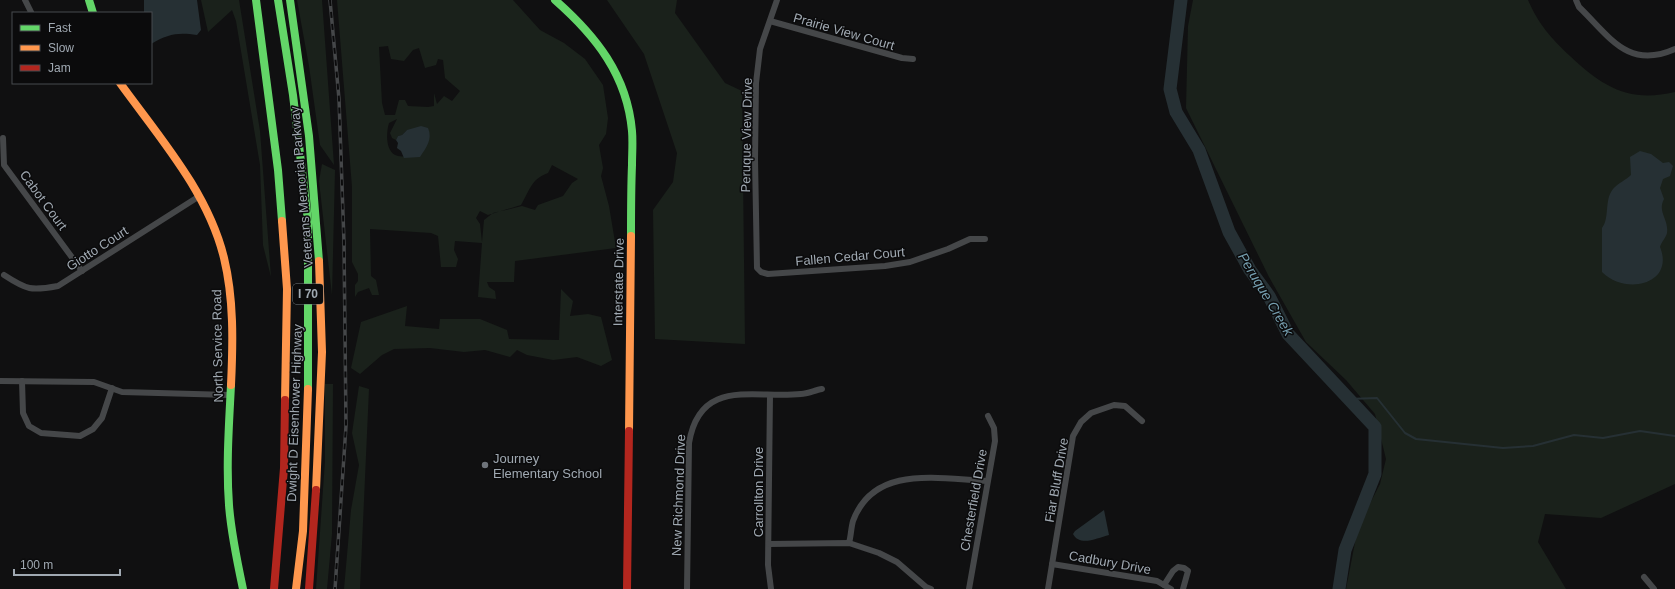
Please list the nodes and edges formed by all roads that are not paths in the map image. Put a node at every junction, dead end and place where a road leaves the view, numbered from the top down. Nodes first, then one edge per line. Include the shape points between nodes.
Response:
1 (25, 0) edge
2 (90, 0) edge
3 (256, 0) edge
4 (278, 0) edge
5 (290, 0) edge
6 (555, 0) edge
7 (777, 0) edge
8 (1576, 0) edge
9 (31, 12) dead end
10 (93, 12) edge
11 (770, 21) junction
12 (1675, 49) edge
13 (913, 59) dead end
14 (121, 84) edge
15 (3, 138) dead end
16 (198, 197) junction
17 (985, 239) dead end
18 (82, 271) junction
19 (761, 272) joint
20 (4, 275) dead end
21 (0, 381) edge
22 (22, 381) junction
23 (112, 388) junction
24 (822, 388) dead end
25 (230, 395) junction
26 (770, 395) junction
27 (988, 416) dead end
28 (1142, 421) dead end
29 (987, 482) junction
30 (849, 542) junction
31 (769, 544) junction
32 (1052, 564) junction
33 (1644, 577) dead end
34 (1164, 585) junction
35 (243, 589) edge
36 (274, 589) edge
37 (296, 589) edge
38 (309, 589) edge
39 (627, 589) edge
40 (687, 589) edge
41 (771, 589) edge
42 (932, 589) edge
43 (969, 589) edge
44 (1048, 589) edge
45 (1171, 589) edge
46 (1183, 589) edge
47 (1654, 589) edge

1 - 9 street
2 - 10 main road
3 - 36 main road, Dwight D Eisenhower Highway / I 70 via 278,170 287,289 284,468
4 - 37 main road, Dwight D Eisenhower Highway / I 70 via 293,95 308,221 308,373 303,531
5 - 38 main road, Veterans Memorial Parkway via 311,145 322,325 319,452
6 - 39 main road, Interstate Drive via 588,30 607,55 626,98 632,131
7 - 11 street, Peruque View Drive
8 - 12 street via 1579,7 1619,46 1633,54 1645,57 1660,56
11 - 13 street, Prairie View Court
11 - 19 street, Peruque View Drive via 760,49 755,101 756,261
14 - 16 main road, North Service Road via 178,163
15 - 18 street, Cabot Court via 4,164
16 - 18 street, Giotto Court
16 - 25 main road, North Service Road via 214,227 225,263 230,299
17 - 19 street, Fallen Cedar Court via 970,239 910,262 796,273
18 - 20 street, Giotto Court via 58,286 38,290 24,288
21 - 22 street
22 - 23 street via 94,382
22 - 23 street via 23,413 30,426 41,434 80,436 93,429 102,418
23 - 25 street via 122,392 149,394
24 - 26 street, New Richmond Drive via 802,394
25 - 35 main road, North Service Road via 228,490 231,533
26 - 31 street, Carrollton Drive
26 - 40 street, New Richmond Drive via 726,395 713,401 699,414 691,429
27 - 29 street, Chesterfield Drive via 994,428 995,441
28 - 32 street, Fiar Bluff Drive via 1125,406 1114,405 1091,413 1081,422 1074,436
29 - 30 street via 913,478 883,486 869,495 860,508 853,522
29 - 43 street, Chesterfield Drive
30 - 31 street
30 - 42 street via 897,562 926,587
31 - 41 street, Carrollton Drive
32 - 34 street, Cadbury Drive via 1157,581
32 - 44 street, Fiar Bluff Drive
33 - 47 street
34 - 45 street, Cadbury Drive
34 - 46 street, Cadbury Drive via 1173,571 1178,567 1184,568 1188,571

